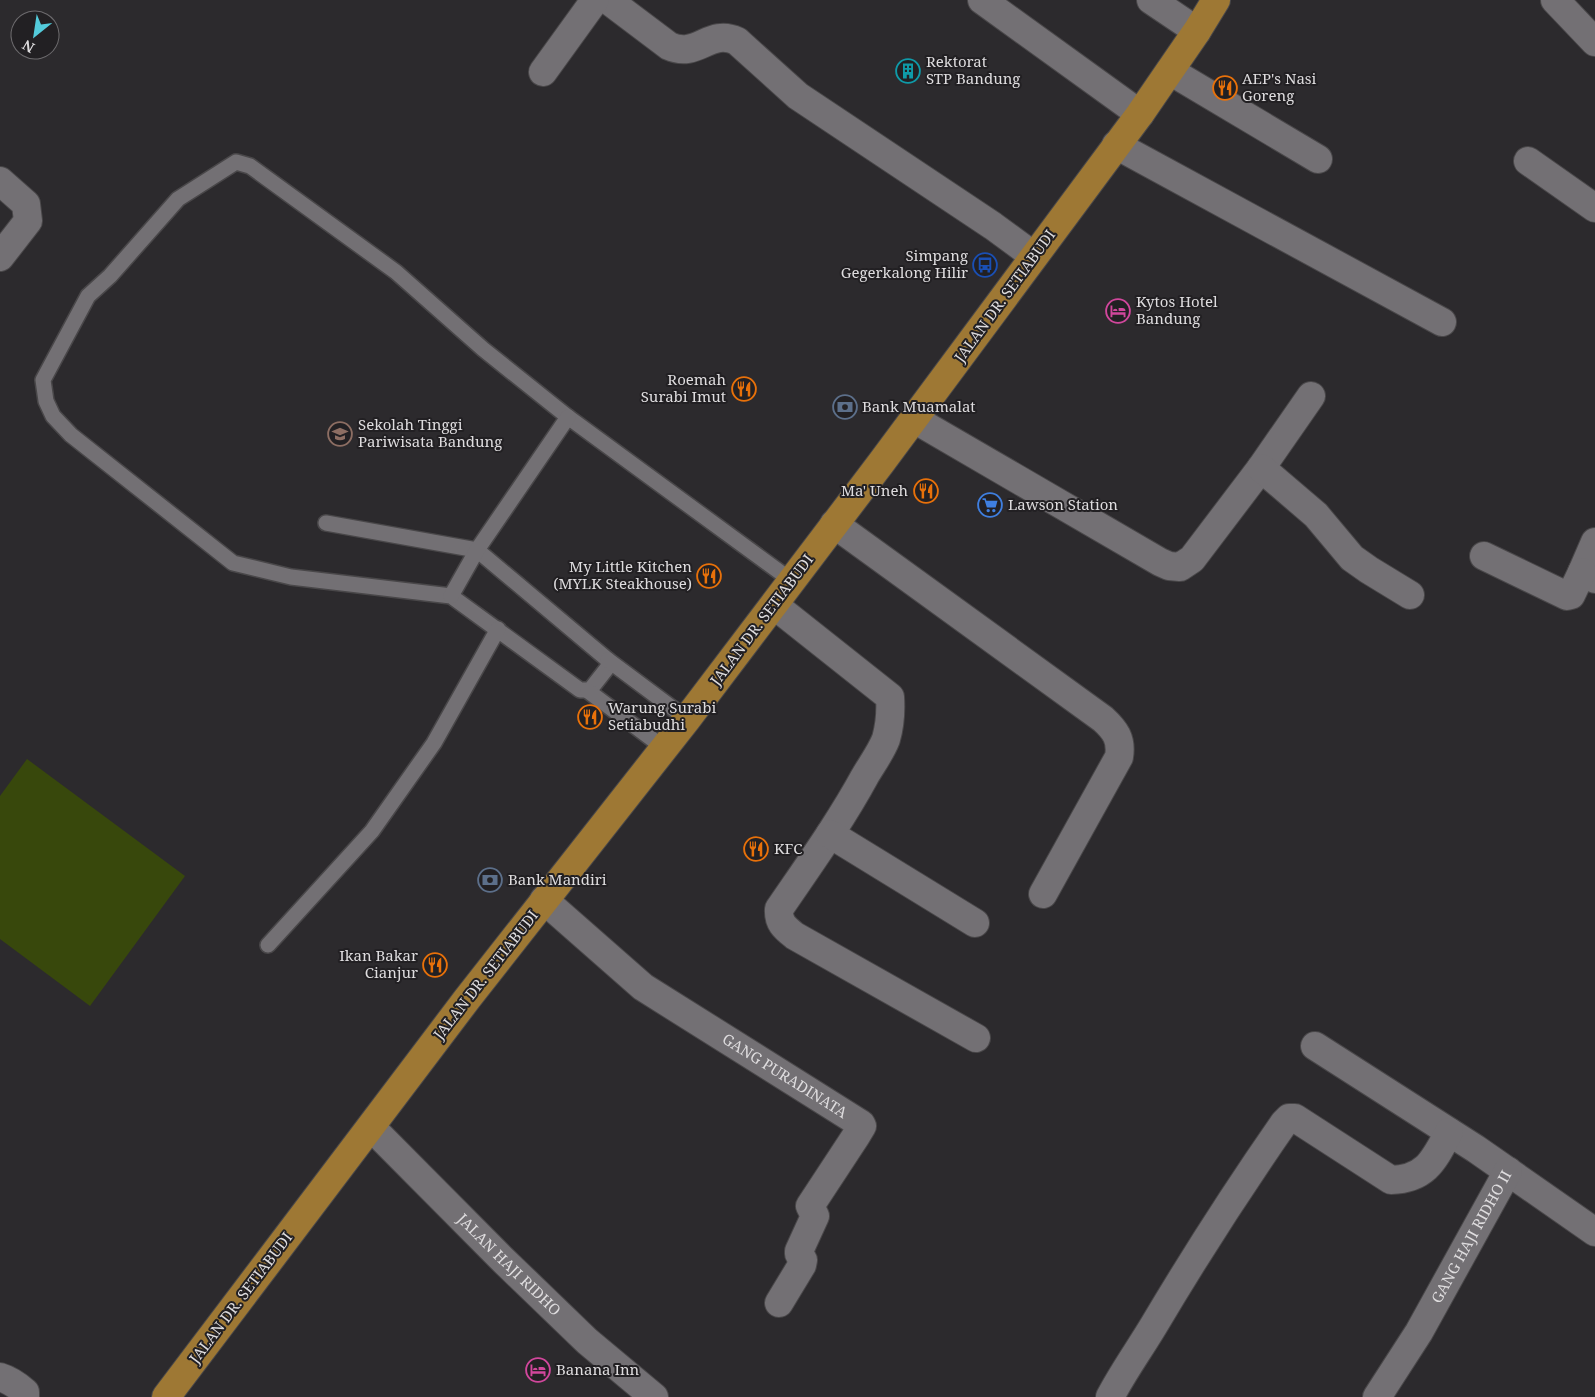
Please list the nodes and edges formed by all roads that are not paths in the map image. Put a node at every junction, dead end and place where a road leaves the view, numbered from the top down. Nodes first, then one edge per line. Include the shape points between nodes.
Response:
1 (595, 0) edge
2 (608, 0) edge
3 (982, 0) edge
4 (1152, 0) edge
5 (1216, 0) edge
6 (1554, 0) edge
7 (1197, 31) junction
8 (1595, 42) edge
9 (1170, 70) junction
10 (543, 72) dead end
11 (1140, 114) junction
12 (1116, 145) junction
13 (1318, 159) dead end
14 (1528, 161) dead end
15 (0, 182) edge
16 (1595, 208) edge
17 (1034, 256) junction
18 (0, 257) edge
19 (1442, 322) dead end
20 (1311, 396) dead end
21 (568, 417) junction
22 (914, 420) junction
23 (1261, 468) junction
24 (326, 523) dead end
25 (834, 524) junction
26 (1595, 542) edge
27 (477, 550) junction
28 (1484, 556) dead end
29 (1588, 575) edge
30 (792, 581) junction
31 (1410, 595) dead end
32 (451, 596) junction
33 (774, 605) junction
34 (498, 629) junction
35 (608, 660) junction
36 (588, 691) junction
37 (687, 719) junction
38 (664, 748) junction
39 (830, 834) junction
40 (1043, 894) dead end
41 (544, 900) junction
42 (975, 923) dead end
43 (268, 945) dead end
44 (976, 1038) dead end
45 (1315, 1046) dead end
46 (371, 1126) junction
47 (1449, 1132) junction
48 (1508, 1171) junction
49 (1595, 1232) edge
50 (779, 1303) dead end
51 (0, 1377) edge
52 (26, 1397) edge
53 (166, 1397) edge
54 (654, 1397) edge
55 (1110, 1397) edge
56 (1377, 1397) edge

1 - 10 street
2 - 17 street via 679,50 727,36 736,41 798,96
3 - 11 street
4 - 7 street
5 - 7 main road, JALAN DR. SETIABUDI
6 - 8 street
7 - 9 main road, JALAN DR. SETIABUDI
9 - 11 main road, JALAN DR. SETIABUDI
9 - 13 street
11 - 12 main road, JALAN DR. SETIABUDI
12 - 17 main road, JALAN DR. SETIABUDI
12 - 19 street
14 - 16 street
15 - 18 street via 26,204 28,221
17 - 22 main road, JALAN DR. SETIABUDI
20 - 23 street
21 - 27 lane
21 - 30 lane
21 - 32 lane via 483,349 396,272 250,166 236,162 178,199 110,276 88,296 43,380 46,401 53,416 71,436 232,563 291,577
22 - 23 street via 1169,566 1180,568 1192,559
22 - 25 main road, JALAN DR. SETIABUDI
23 - 31 street via 1316,515 1352,558
24 - 27 lane
25 - 30 main road, JALAN DR. SETIABUDI
25 - 40 street via 1103,719 1118,737 1119,757
26 - 29 street
27 - 32 lane
27 - 35 lane
28 - 29 street via 1566,596 1571,595
30 - 33 main road, JALAN DR. SETIABUDI
32 - 34 lane
33 - 37 main road, JALAN DR. SETIABUDI
33 - 39 street via 890,697 890,724 885,741
34 - 36 lane via 580,690
34 - 43 lane via 434,743 372,831
35 - 36 lane via 608,667
35 - 37 lane
36 - 38 lane
37 - 38 main road, JALAN DR. SETIABUDI
38 - 41 main road, JALAN DR. SETIABUDI
39 - 42 street
39 - 44 street via 779,909 779,918 786,929
41 - 46 main road, JALAN DR. SETIABUDI
41 - 50 street, GANG PURADINATA via 643,987 861,1124 810,1206 815,1216 799,1250 802,1265
45 - 47 street, GANG HAJI RIDHO II
46 - 53 main road, JALAN DR. SETIABUDI
46 - 54 street, JALAN HAJI RIDHO via 587,1341
47 - 48 street, GANG HAJI RIDHO II
47 - 55 street via 1424,1171 1402,1180 1391,1180 1295,1118 1289,1118 1237,1190
48 - 49 street
48 - 56 street, GANG HAJI RIDHO II via 1419,1332
51 - 52 street via 20,1388

